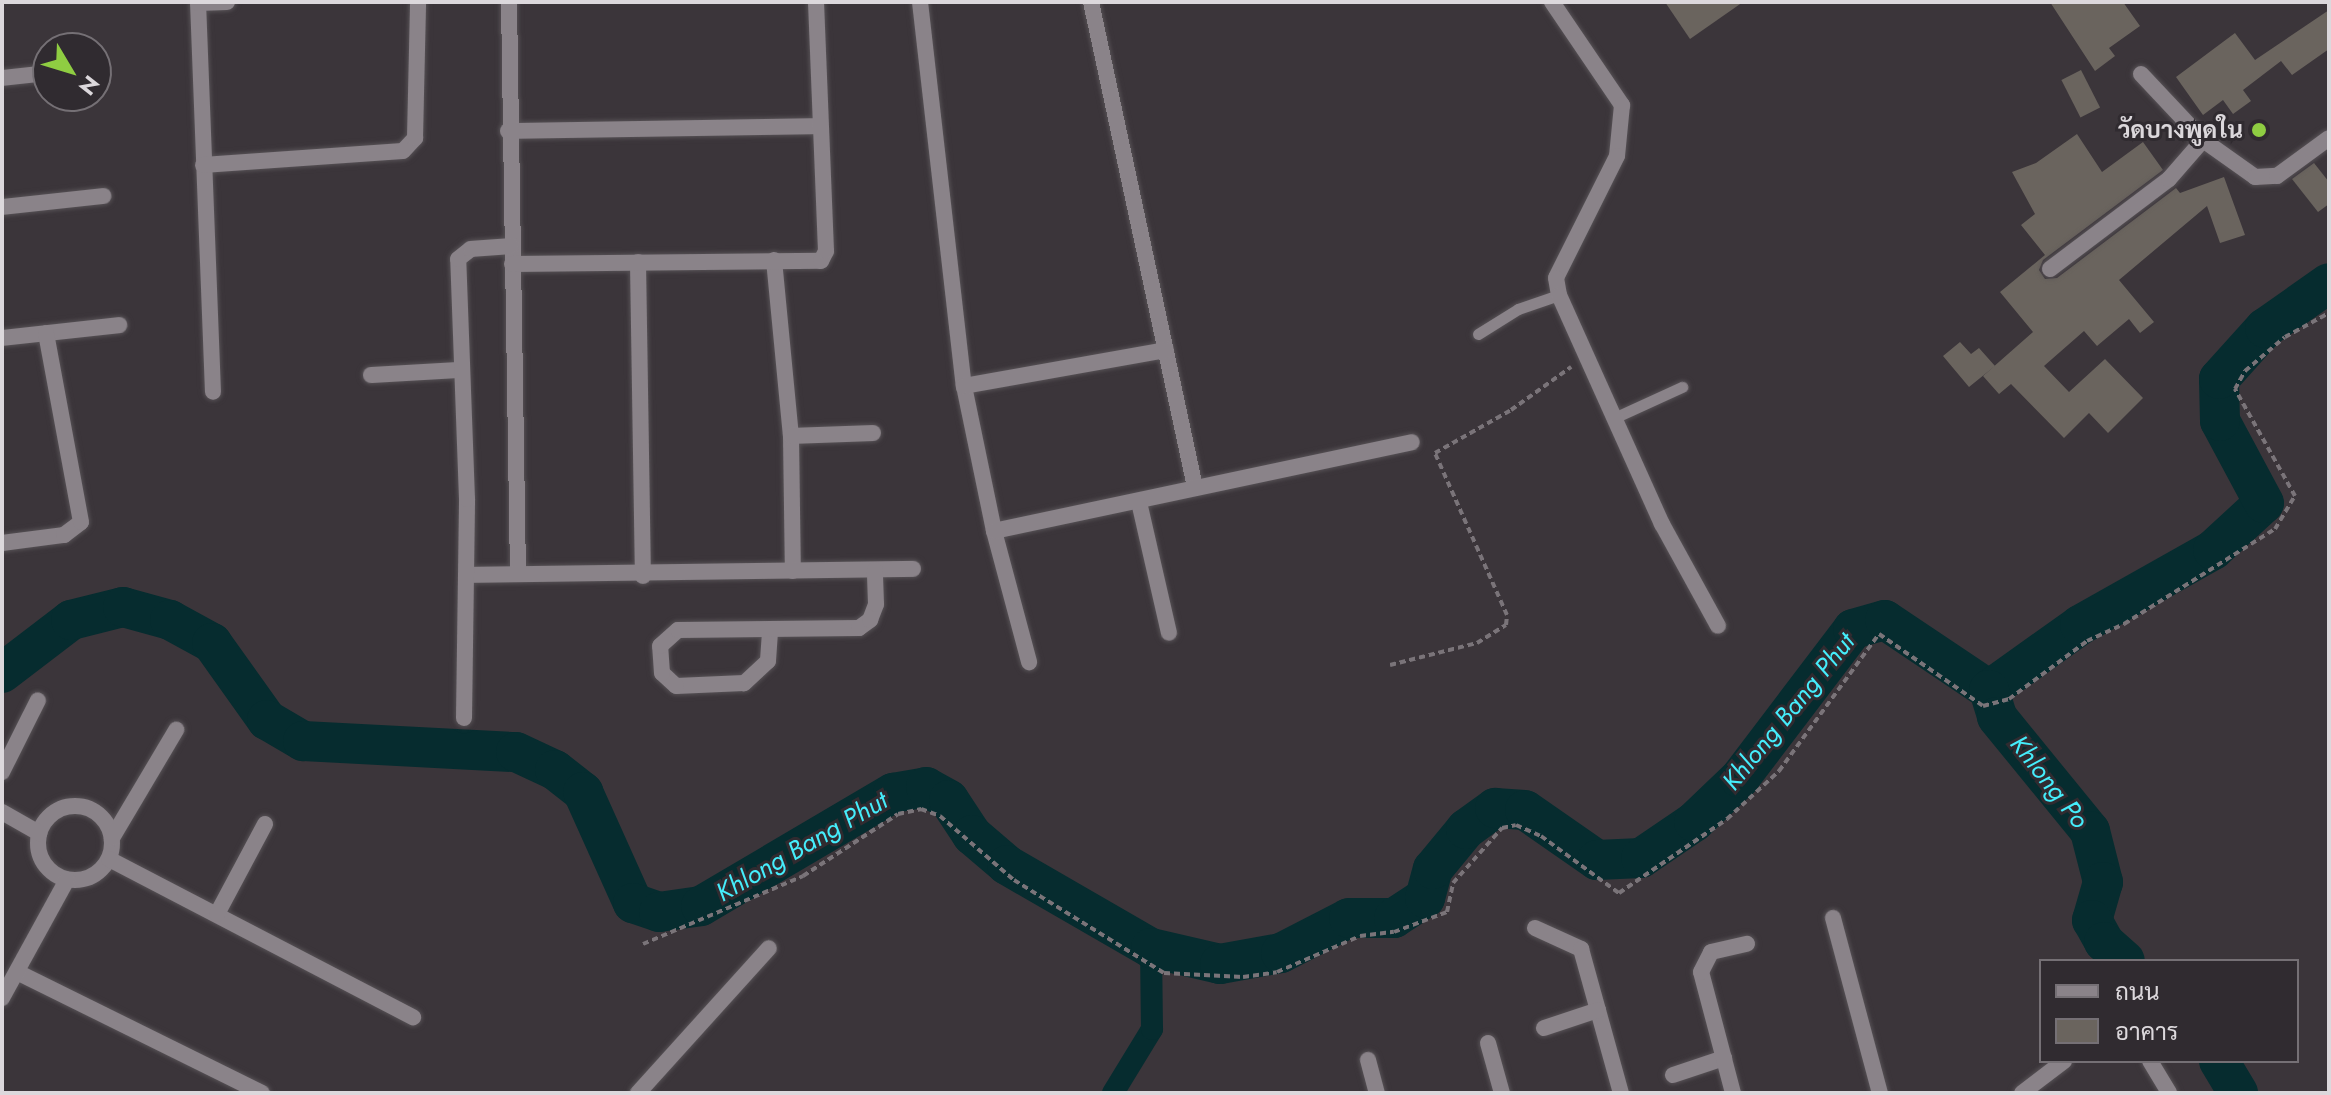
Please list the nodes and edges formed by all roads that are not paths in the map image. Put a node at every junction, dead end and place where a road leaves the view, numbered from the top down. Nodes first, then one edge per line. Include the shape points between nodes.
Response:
1 (198, 2) edge
2 (227, 2) edge
3 (418, 2) edge
4 (509, 2) edge
5 (816, 2) edge
6 (920, 2) edge
7 (1091, 2) edge
8 (1560, 5) edge
9 (2141, 74) dead end
10 (32, 75) edge
11 (2, 78) edge
12 (819, 126) junction
13 (508, 131) junction
14 (2329, 138) edge
15 (2203, 140) junction
16 (203, 165) junction
17 (103, 196) dead end
18 (2, 207) edge
19 (511, 246) junction
20 (774, 260) junction
21 (638, 262) junction
22 (512, 264) junction
23 (2050, 269) dead end
24 (1559, 295) junction
25 (119, 325) dead end
26 (46, 333) junction
27 (1478, 334) dead end
28 (2, 338) edge
29 (1166, 350) junction
30 (459, 370) junction
31 (371, 375) dead end
32 (964, 386) junction
33 (1682, 387) dead end
34 (213, 392) dead end
35 (1614, 418) junction
36 (873, 433) dead end
37 (791, 436) junction
38 (1412, 442) dead end
39 (1195, 488) junction
40 (1139, 502) junction
41 (994, 531) junction
42 (2, 543) edge
43 (913, 569) dead end
44 (875, 570) junction
45 (793, 571) junction
46 (518, 574) junction
47 (468, 575) junction
48 (643, 576) junction
49 (1718, 626) dead end
50 (770, 632) junction
51 (1169, 633) dead end
52 (1029, 662) dead end
53 (38, 700) dead end
54 (464, 718) dead end
55 (176, 730) dead end
56 (2, 772) edge
57 (2, 812) edge
58 (265, 824) dead end
59 (39, 833) junction
60 (112, 838) junction
61 (109, 859) junction
62 (67, 880) junction
63 (217, 914) junction
64 (1833, 918) dead end
65 (1535, 928) dead end
66 (1747, 944) dead end
67 (769, 948) dead end
68 (17, 972) junction
69 (4, 990) edge
70 (1598, 1010) junction
71 (413, 1017) dead end
72 (1544, 1028) dead end
73 (1488, 1043) dead end
74 (1724, 1058) junction
75 (1368, 1060) dead end
76 (2061, 1063) edge
77 (2151, 1063) edge
78 (1673, 1075) dead end
79 (262, 1093) edge
80 (638, 1093) edge
81 (1377, 1093) edge
82 (1502, 1093) edge
83 (1621, 1093) edge
84 (1733, 1093) edge
85 (1880, 1093) edge
86 (2022, 1093) edge
87 (2169, 1093) edge

1 - 2 street
1 - 16 street
3 - 16 street via 415,138 403,151
4 - 13 street
5 - 12 street
6 - 32 street
7 - 29 street
8 - 24 street via 1622,105 1617,156 1556,278
9 - 15 street
10 - 11 street
12 - 13 street
12 - 20 street via 825,256
13 - 19 street
14 - 15 street via 2267,179 2255,177
15 - 23 street via 2169,179
16 - 34 street
17 - 18 street
19 - 22 street
19 - 30 street via 471,249 458,259
20 - 21 street
20 - 37 street
21 - 22 street
21 - 48 street
22 - 46 street
24 - 27 lane via 1518,309
24 - 35 street
25 - 26 street
26 - 28 street
26 - 42 street via 81,522 64,535
29 - 32 street
29 - 39 street
30 - 31 street
30 - 47 street
32 - 41 street
33 - 35 lane
35 - 49 street via 1662,524
36 - 37 street
37 - 45 street
38 - 39 street
39 - 40 street
40 - 41 street
40 - 51 street
41 - 52 street
43 - 44 street
44 - 45 street
44 - 50 street via 876,604 870,620 859,628
45 - 48 street
46 - 47 street
46 - 48 street
47 - 54 street
50 - 50 street via 768,661 744,683 676,686 662,673 660,646 670,632
53 - 56 street
55 - 60 street
57 - 59 street
58 - 63 street
59 - 60 street via 53,812 77,806 101,816
59 - 62 street via 40,859
60 - 61 street
61 - 62 street via 91,877
61 - 63 street
62 - 68 street
63 - 71 street
64 - 85 street
65 - 70 street via 1581,949
66 - 74 street via 1711,952 1701,972
67 - 80 street
68 - 69 street
68 - 79 street
70 - 72 street
70 - 83 street
73 - 82 street
74 - 78 street
74 - 84 street
75 - 81 street
76 - 86 street
77 - 87 street

